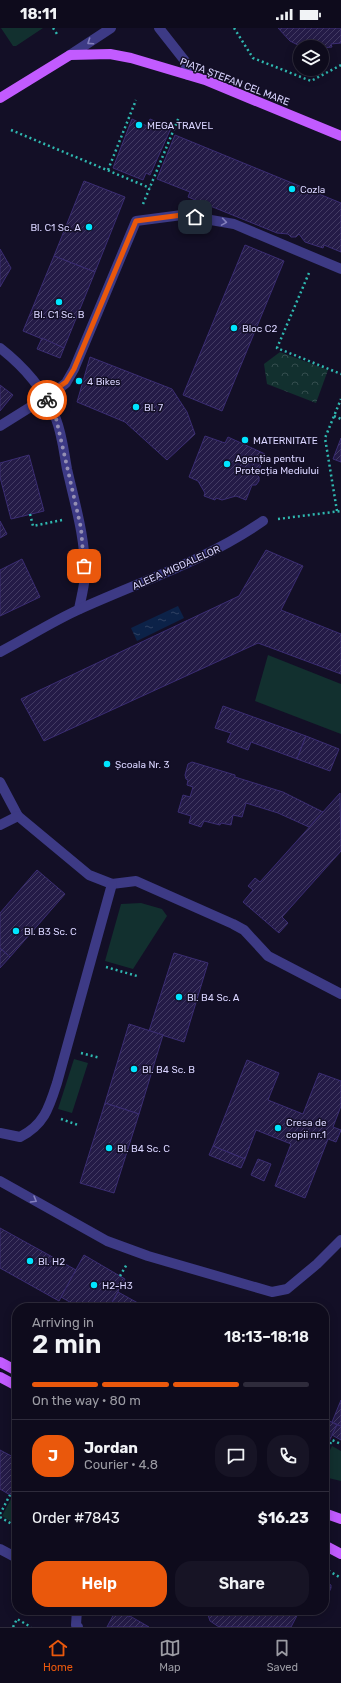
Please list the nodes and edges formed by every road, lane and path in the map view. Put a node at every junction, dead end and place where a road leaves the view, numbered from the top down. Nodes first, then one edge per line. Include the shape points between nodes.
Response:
1 (53, 28) edge
2 (111, 28) edge
3 (160, 28) edge
4 (234, 28) edge
5 (57, 34) dead end
6 (70, 55) junction
7 (341, 65) edge
8 (188, 75) junction
9 (0, 98) edge
10 (136, 100) dead end
11 (179, 117) dead end
12 (11, 130) dead end
13 (341, 136) edge
14 (108, 170) junction
15 (150, 188) junction
16 (143, 204) dead end
17 (311, 267) dead end
18 (341, 269) edge
19 (0, 348) edge
20 (341, 374) edge
21 (45, 397) junction
22 (341, 400) edge
23 (334, 416) junction
24 (341, 419) edge
25 (0, 426) edge
26 (339, 511) edge
27 (30, 514) dead end
28 (62, 520) dead end
29 (263, 521) joint
30 (79, 609) junction
31 (0, 652) edge
32 (0, 782) edge
33 (18, 816) junction
34 (0, 825) edge
35 (112, 884) junction
36 (90, 963) junction
37 (137, 976) dead end
38 (341, 994) edge
39 (0, 1133) edge
40 (0, 1182) edge
41 (341, 1240) edge
42 (0, 1362) edge
43 (12, 1368) edge
44 (0, 1377) edge
45 (12, 1383) edge
46 (341, 1444) edge
47 (329, 1446) edge
48 (10, 1495) dead end
49 (0, 1514) edge
50 (329, 1515) edge
51 (0, 1518) edge
52 (341, 1519) edge
53 (12, 1524) edge
54 (329, 1548) edge
55 (0, 1549) edge
56 (341, 1554) edge
57 (12, 1555) edge
58 (329, 1571) edge
59 (341, 1578) edge
60 (77, 1615) edge
61 (13, 1627) edge
62 (31, 1627) edge
63 (78, 1627) edge

1 - 5 path
2 -> 6 street
3 - 8 street via 185,61
4 - 7 path via 253,58 311,81
6 - 8 main road, PIAȚA ȘTEFAN CEL MARE via 110,54
6 - 9 main road
8 - 13 main road, PIAȚA ȘTEFAN CEL MARE
10 - 14 path
11 - 15 path
12 - 14 path
14 - 15 path
15 - 16 path
17 - 20 path via 278,348
21 -> 18 street via 66,382 74,369 136,221 182,215 234,224
19 - 21 street via 19,364
21 - 25 street
21 - 30 street via 56,418 81,528 85,578
22 - 23 path
23 - 24 path
23 - 26 path via 325,438
26 - 29 path
27 - 28 path via 33,526
29 - 30 street, ALEEA MIGDALELOR via 240,537 191,562
30 - 31 street, ALEEA MIGDALELOR
32 - 33 street
33 - 34 street
33 - 35 street via 89,875
35 - 36 street
35 - 38 street via 136,881 233,924 244,930 268,956
36 - 37 path
36 - 39 street via 57,1084 43,1119 33,1130 20,1137
40 -> 41 street via 107,1241 148,1256 272,1292 287,1289
42 - 43 main road
44 - 45 main road
46 - 47 path via 332,1440
48 - 49 path
50 - 52 main road
51 - 53 path
54 - 56 main road
55 - 57 street
58 - 59 path
60 - 63 street
61 - 62 path via 17,1619

